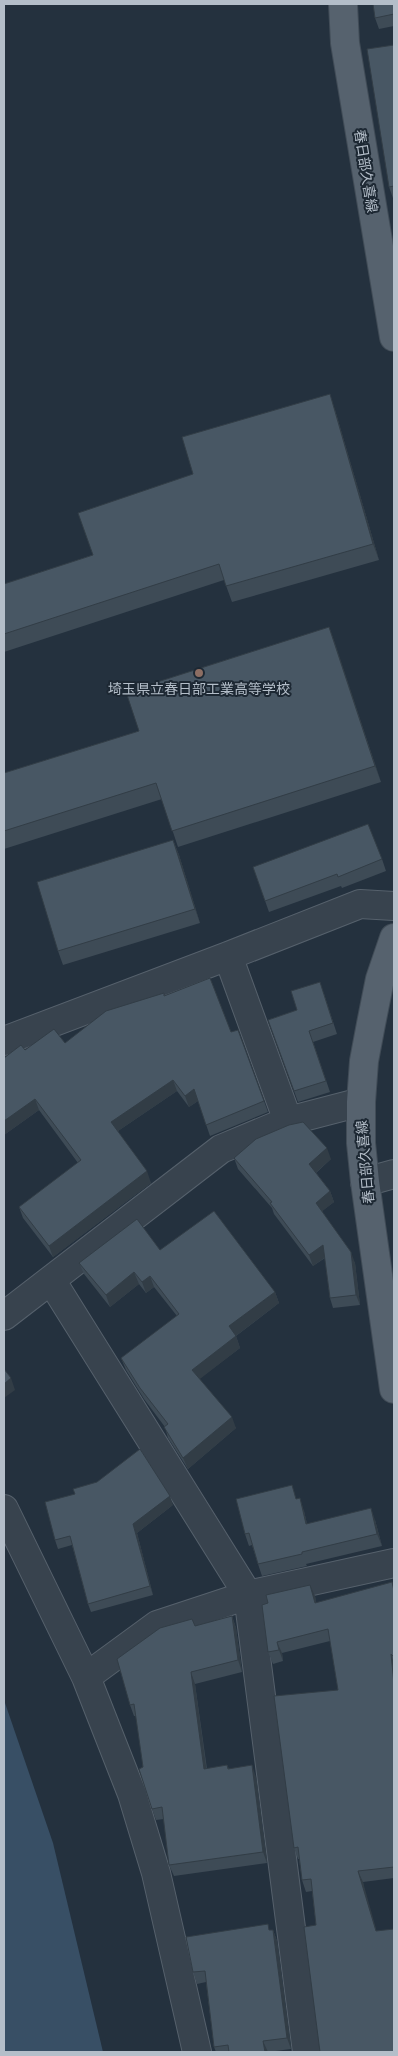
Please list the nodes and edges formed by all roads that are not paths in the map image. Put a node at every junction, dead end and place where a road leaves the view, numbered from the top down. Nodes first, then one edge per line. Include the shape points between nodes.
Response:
1 (342, 4) edge
2 (394, 337) edge
3 (394, 906) edge
4 (394, 938) edge
5 (228, 956) junction
6 (4, 1041) edge
7 (361, 1102) junction
8 (288, 1121) junction
9 (394, 1174) edge
10 (366, 1182) junction
11 (51, 1280) junction
12 (4, 1316) edge
13 (394, 1389) edge
14 (4, 1509) edge
15 (394, 1563) edge
16 (248, 1595) junction
17 (86, 1677) junction
18 (197, 2052) edge
19 (307, 2052) edge

1 - 2 main road, 春日部久喜線 via 345,43
3 - 5 street via 360,904
4 - 7 main road, 春日部久喜線 via 380,979 364,1061
5 - 6 street
5 - 8 street
7 - 8 street
7 - 10 main road, 春日部久喜線
8 - 11 street via 221,1149
9 - 10 street
10 - 13 main road, 春日部久喜線
11 - 12 street
11 - 16 street
14 - 17 street
15 - 16 street
16 - 17 street via 157,1625
16 - 19 street
17 - 18 street via 132,1794 156,1873

